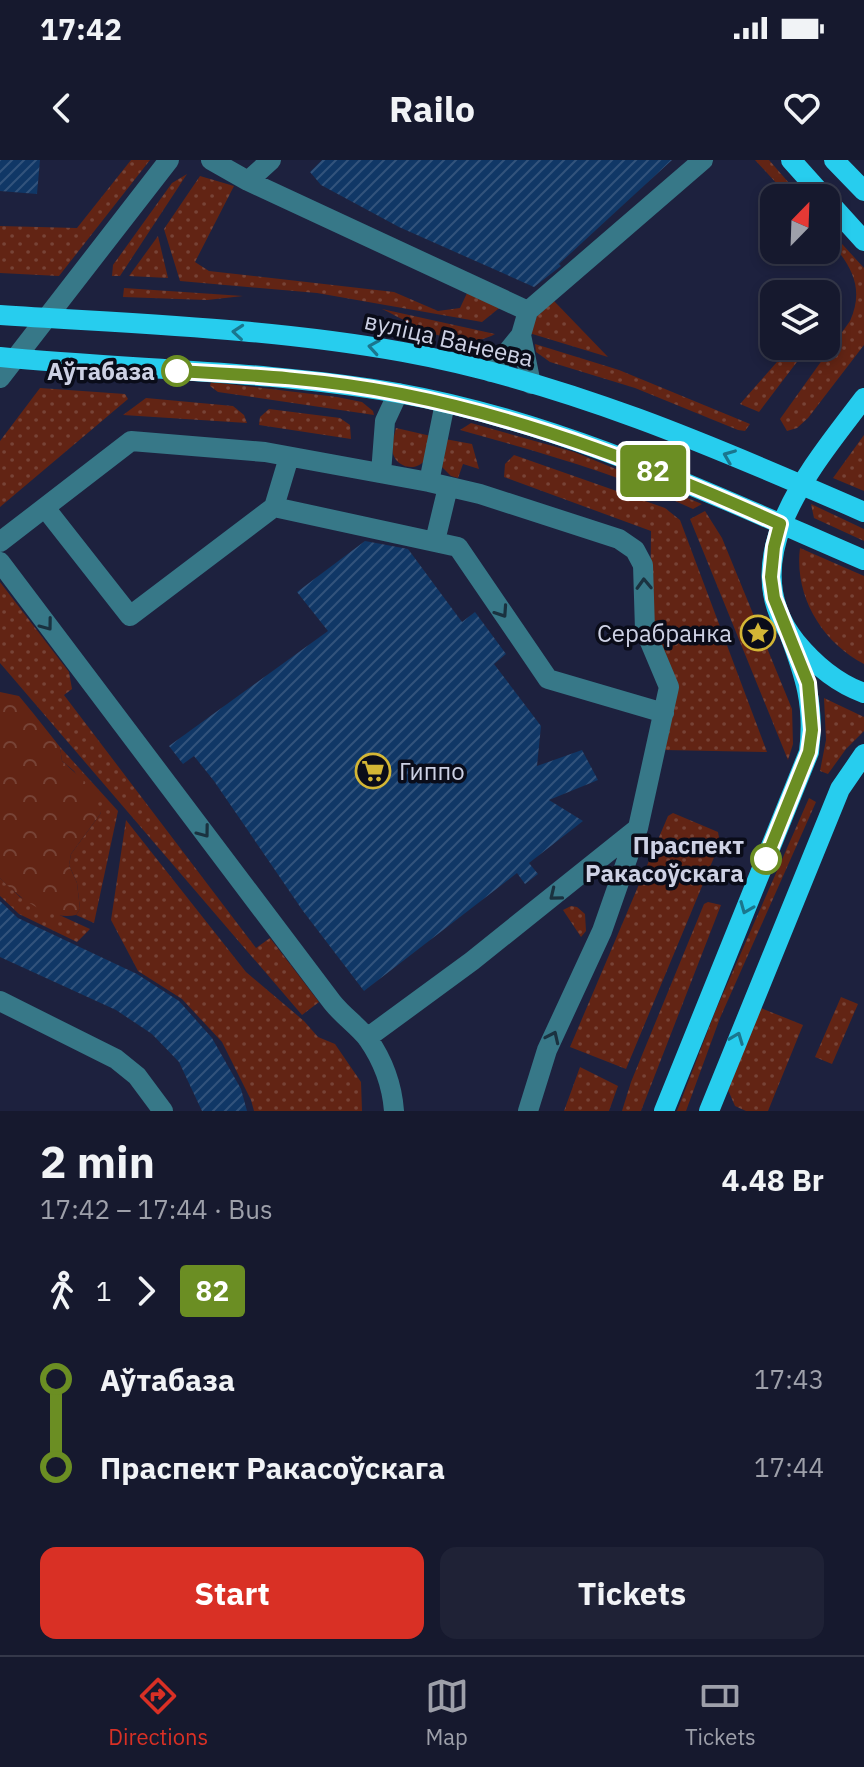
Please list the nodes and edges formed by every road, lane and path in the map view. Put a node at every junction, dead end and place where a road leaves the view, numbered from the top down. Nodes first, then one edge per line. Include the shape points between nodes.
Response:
1 (169, 160) edge
2 (211, 160) edge
3 (271, 160) edge
4 (703, 160) edge
5 (791, 160) edge
6 (834, 160) edge
7 (248, 181) junction
8 (813, 184) edge
9 (864, 191) edge
10 (840, 214) edge
11 (864, 241) edge
12 (528, 311) junction
13 (0, 315) edge
14 (45, 318) junction
15 (521, 335) junction
16 (8, 358) edge
17 (491, 372) junction
18 (0, 378) edge
19 (531, 384) junction
20 (398, 393) junction
21 (864, 398) edge
22 (445, 403) junction
23 (289, 457) junction
24 (381, 473) junction
25 (438, 484) junction
26 (802, 485) junction
27 (274, 507) junction
28 (46, 509) junction
29 (864, 512) edge
30 (780, 524) junction
31 (435, 541) junction
32 (0, 542) edge
33 (864, 560) edge
34 (0, 562) edge
35 (789, 633) junction
36 (864, 693) edge
37 (664, 713) junction
38 (864, 754) edge
39 (638, 828) junction
40 (0, 1001) edge
41 (367, 1038) junction
42 (163, 1111) edge
43 (394, 1111) edge
44 (528, 1111) edge
45 (664, 1111) edge
46 (709, 1111) edge

1 - 14 street
2 - 7 street
3 - 7 street
4 - 12 street
5 - 8 main road
6 - 9 main road
7 - 12 street
10 - 11 main road
12 - 15 street
13 - 14 main road, вуліца Ванеева
14 - 16 street
17 -> 14 main road, вуліца Ванеева via 316,338
15 - 17 street
15 - 19 street
16 - 18 street
16 - 20 main road via 290,378
17 - 19 main road, вуліца Ванеева
26 -> 19 main road, вуліца Ванеева
20 - 22 main road
20 - 24 street via 385,421
21 - 26 main road
22 - 25 street
22 - 30 main road via 587,446
23 - 24 street
23 - 27 street
23 - 28 street via 131,441
24 - 25 street
25 - 31 street
37 -> 25 street via 669,687 645,630 643,565 635,550 619,539
26 - 29 main road, вуліца Ванеева
26 - 30 main road
27 - 28 street via 130,616
27 - 31 street
28 - 32 street
30 - 33 main road
30 - 35 main road via 771,577
31 -> 37 street via 458,547 548,679
34 -> 41 street via 345,1018
35 - 36 main road via 811,660
35 -> 45 main road via 808,683 809,752
37 - 39 street
46 -> 38 main road via 835,800
39 -> 41 street
44 -> 39 street via 547,1050 602,931
40 - 42 street via 116,1059 137,1076
41 - 43 street via 392,1083

